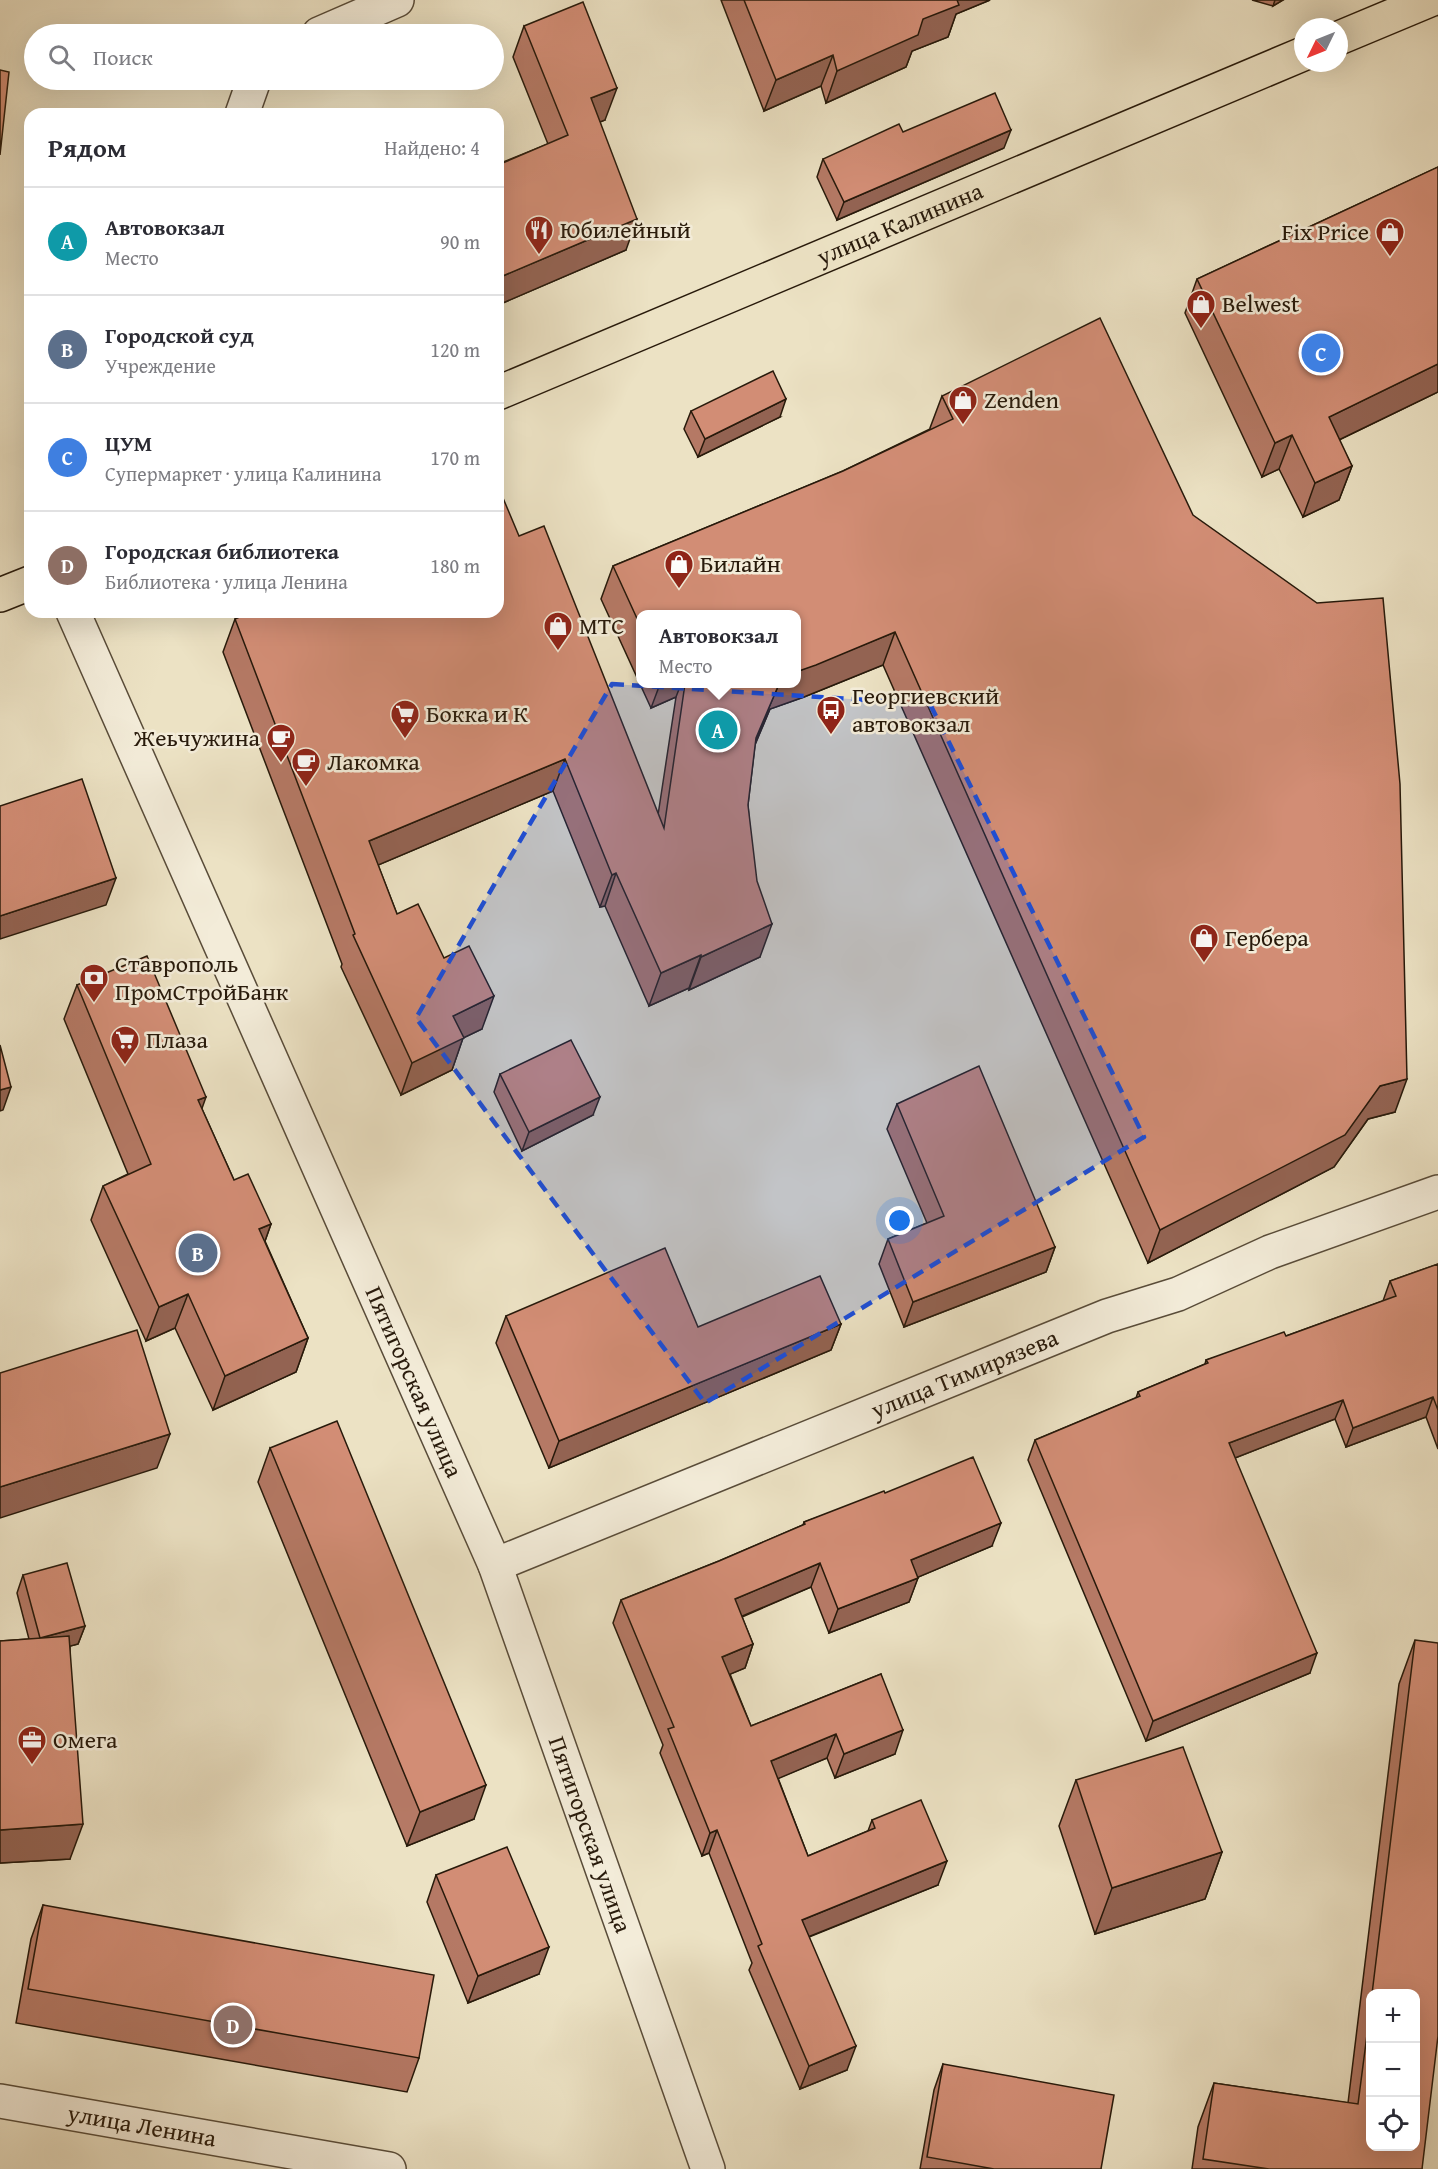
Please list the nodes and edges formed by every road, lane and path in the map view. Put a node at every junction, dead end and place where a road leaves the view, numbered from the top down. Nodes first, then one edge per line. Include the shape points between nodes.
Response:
1 (397, 0) edge
2 (1430, 0) edge
3 (341, 24) edge
4 (1348, 34) edge
5 (1294, 58) edge
6 (250, 90) edge
7 (244, 108) edge
8 (504, 390) edge
9 (24, 585) edge
10 (0, 595) edge
11 (76, 618) edge
12 (1438, 1192) edge
13 (495, 1565) junction
14 (0, 2101) edge
15 (389, 2169) edge
16 (708, 2169) edge

1 - 3 street
2 - 4 main road
5 - 8 main road, улица Калинина
6 - 7 street
9 - 10 main road
11 - 13 street, Пятигорская улица
12 - 13 street, улица Тимирязева via 1270,1252 1179,1294 1107,1316
13 - 16 street, Пятигорская улица
14 - 15 street, улица Ленина

